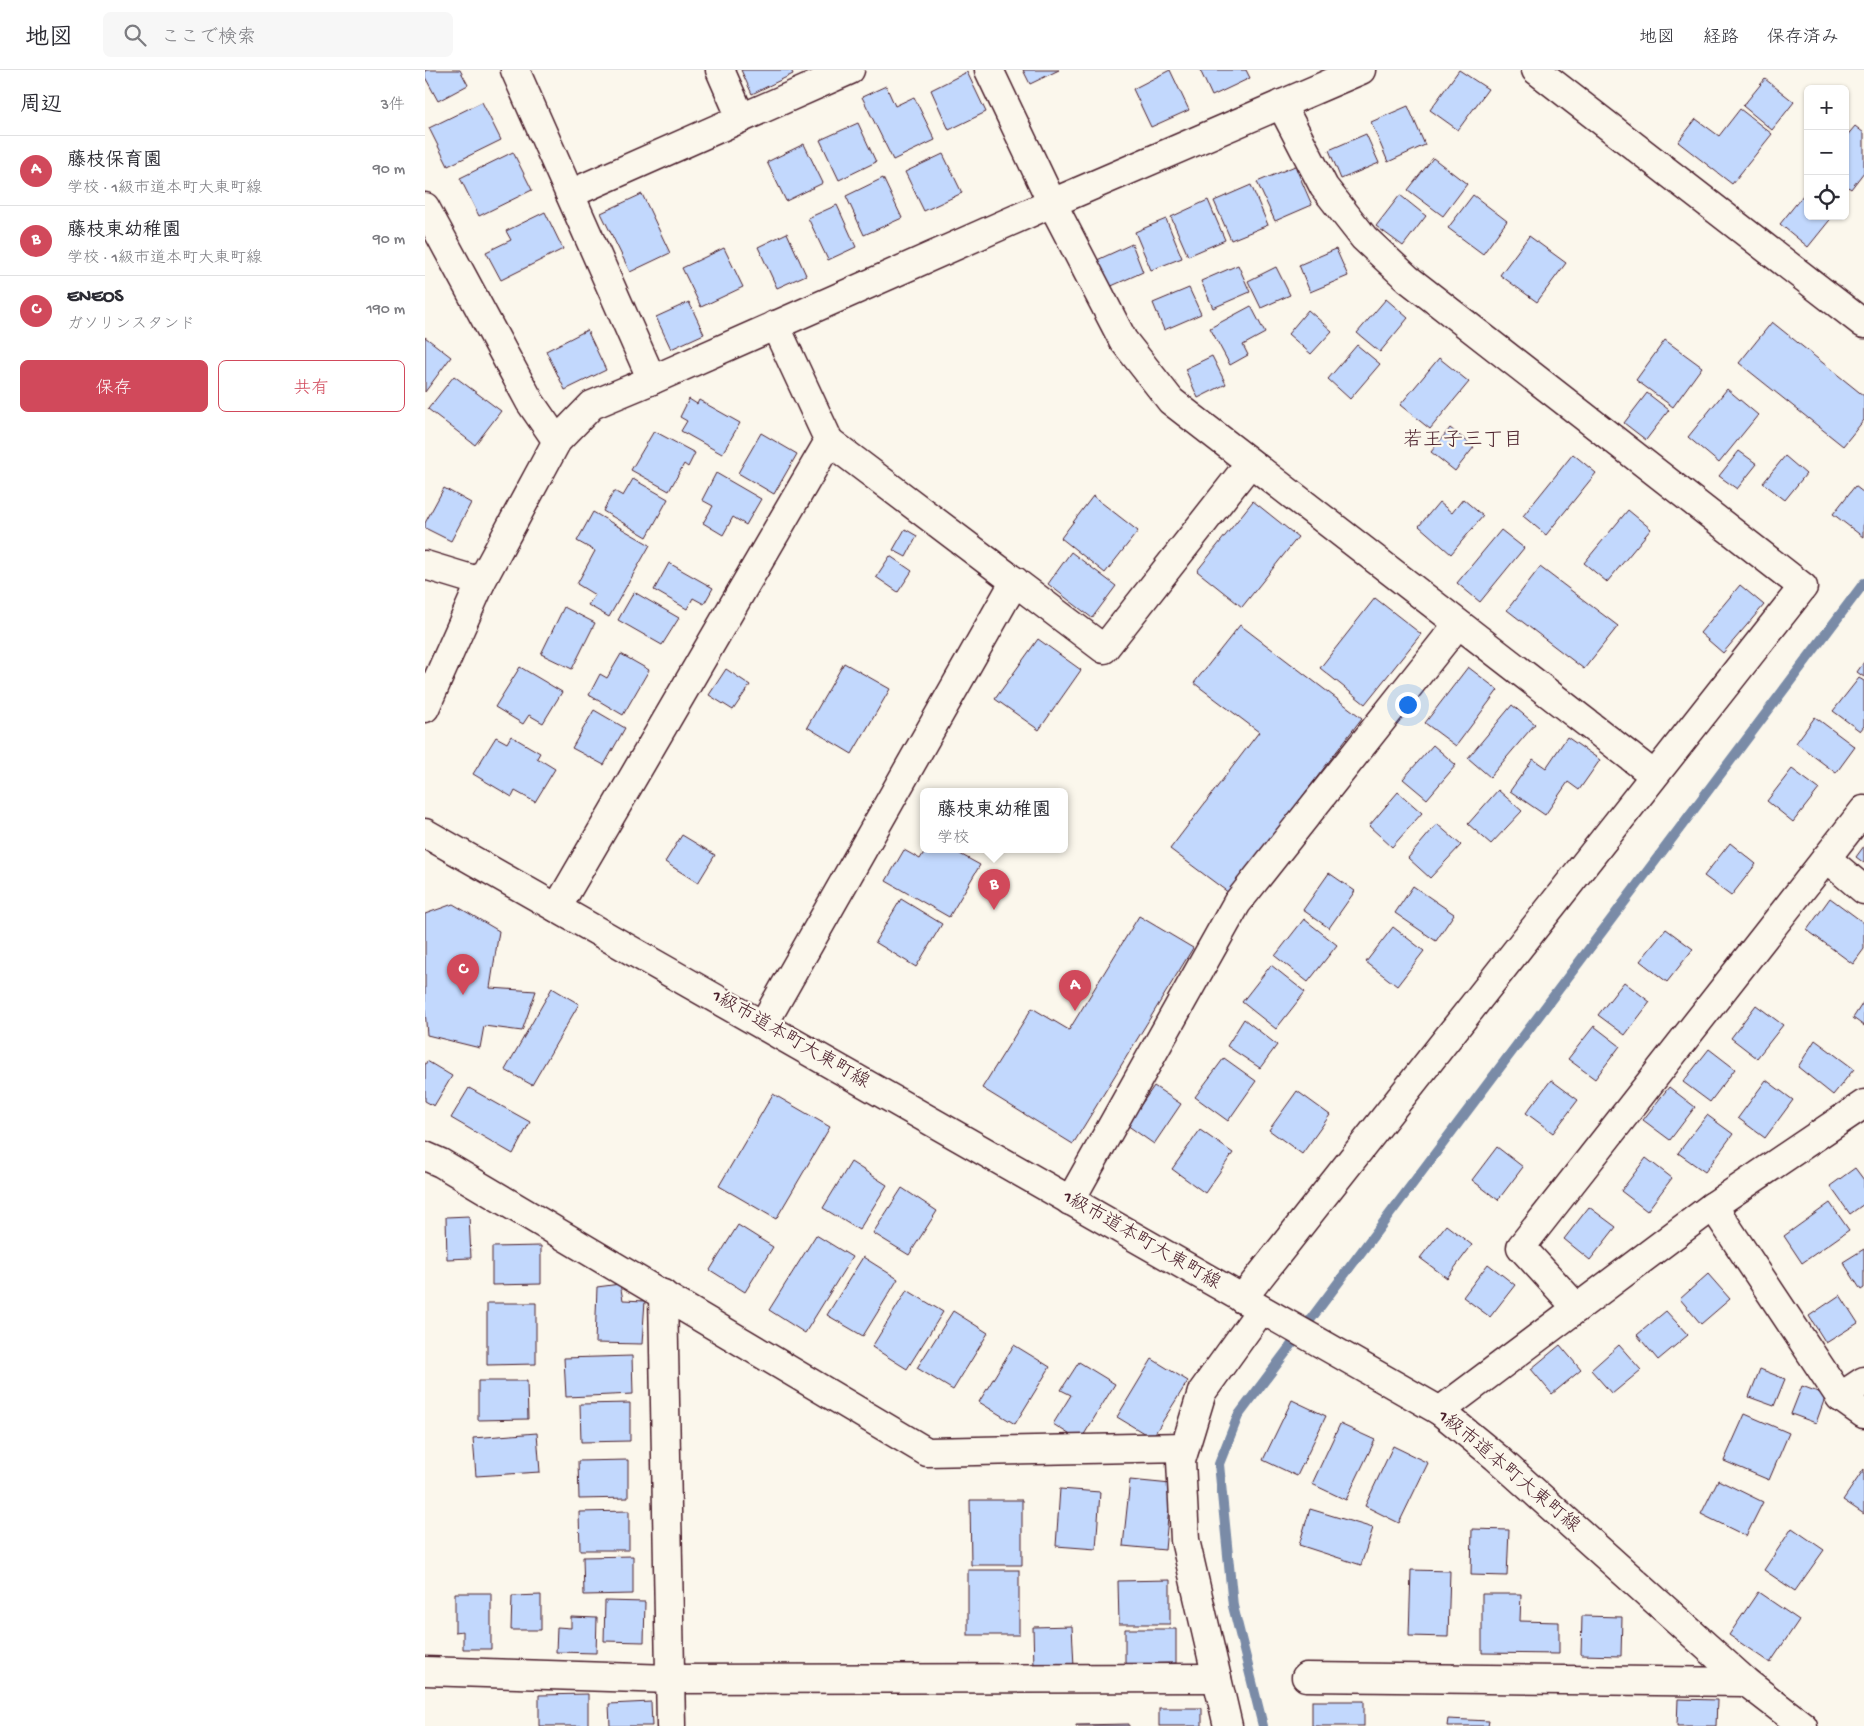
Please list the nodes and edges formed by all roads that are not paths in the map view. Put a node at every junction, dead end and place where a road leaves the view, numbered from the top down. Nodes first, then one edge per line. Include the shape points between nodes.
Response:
1 (515, 70) edge
2 (720, 70) edge
3 (850, 70) edge
4 (989, 70) edge
5 (1361, 70) edge
6 (1536, 70) edge
7 (1281, 104) junction
8 (741, 118) junction
9 (570, 194) junction
10 (1052, 203) junction
11 (425, 207) edge
12 (1864, 324) edge
13 (775, 325) junction
14 (652, 380) junction
15 (557, 440) junction
16 (829, 441) junction
17 (1251, 463) junction
18 (425, 565) edge
19 (1015, 581) junction
20 (481, 582) junction
21 (1458, 624) junction
22 (425, 708) edge
23 (1654, 776) junction
24 (1864, 810) edge
25 (425, 833) edge
26 (1826, 858) junction
27 (1864, 890) edge
28 (557, 908) junction
29 (763, 1024) junction
30 (1864, 1104) edge
31 (425, 1156) edge
32 (1070, 1201) junction
33 (1713, 1206) junction
34 (663, 1294) junction
35 (1251, 1304) junction
36 (1577, 1308) junction
37 (1864, 1380) edge
38 (1840, 1397) junction
39 (1440, 1411) junction
40 (1864, 1414) edge
41 (1185, 1447) junction
42 (425, 1671) edge
43 (1306, 1677) dead end
44 (1217, 1678) junction
45 (670, 1679) junction
46 (1746, 1682) junction
47 (671, 1726) edge
48 (1228, 1726) edge
49 (1803, 1726) edge

1 - 9 street
2 - 8 street
3 - 8 street
4 - 10 street
5 - 7 street
6 - 12 street
7 - 10 street
7 - 23 street via 1324,187 1364,238 1408,279 1803,587
8 - 9 street
9 - 14 street
10 - 13 street
10 - 17 street via 1123,340 1171,401
11 - 15 street via 530,402
13 - 14 street
13 - 16 street
14 - 15 street via 592,405
15 - 20 street
16 - 19 street
16 - 28 street
17 - 19 street via 1104,649
17 - 21 street
18 - 20 street
19 - 29 street
20 - 22 street
21 - 23 street
21 - 32 street via 1237,903
23 - 35 street
24 - 26 street
25 - 28 street, 1級市道本町大東町線
26 - 27 street
26 - 36 street via 1521,1247
28 - 29 street, 1級市道本町大東町線
29 - 32 street, 1級市道本町大東町線
30 - 33 street
31 - 34 street via 441,1162
32 - 35 street, 1級市道本町大東町線
33 - 36 street
33 - 38 street
34 - 41 street via 927,1452
34 - 45 street
35 - 39 street, 1級市道本町大東町線
35 - 41 street via 1203,1392
36 - 39 street
37 - 38 street
38 - 40 street
39 - 46 street, 1級市道本町大東町線 via 1496,1457
41 - 44 street via 1181,1461 1185,1540
42 - 45 street
43 - 46 street
44 - 45 street
44 - 48 street
45 - 47 street
46 - 49 street, 1級市道本町大東町線

